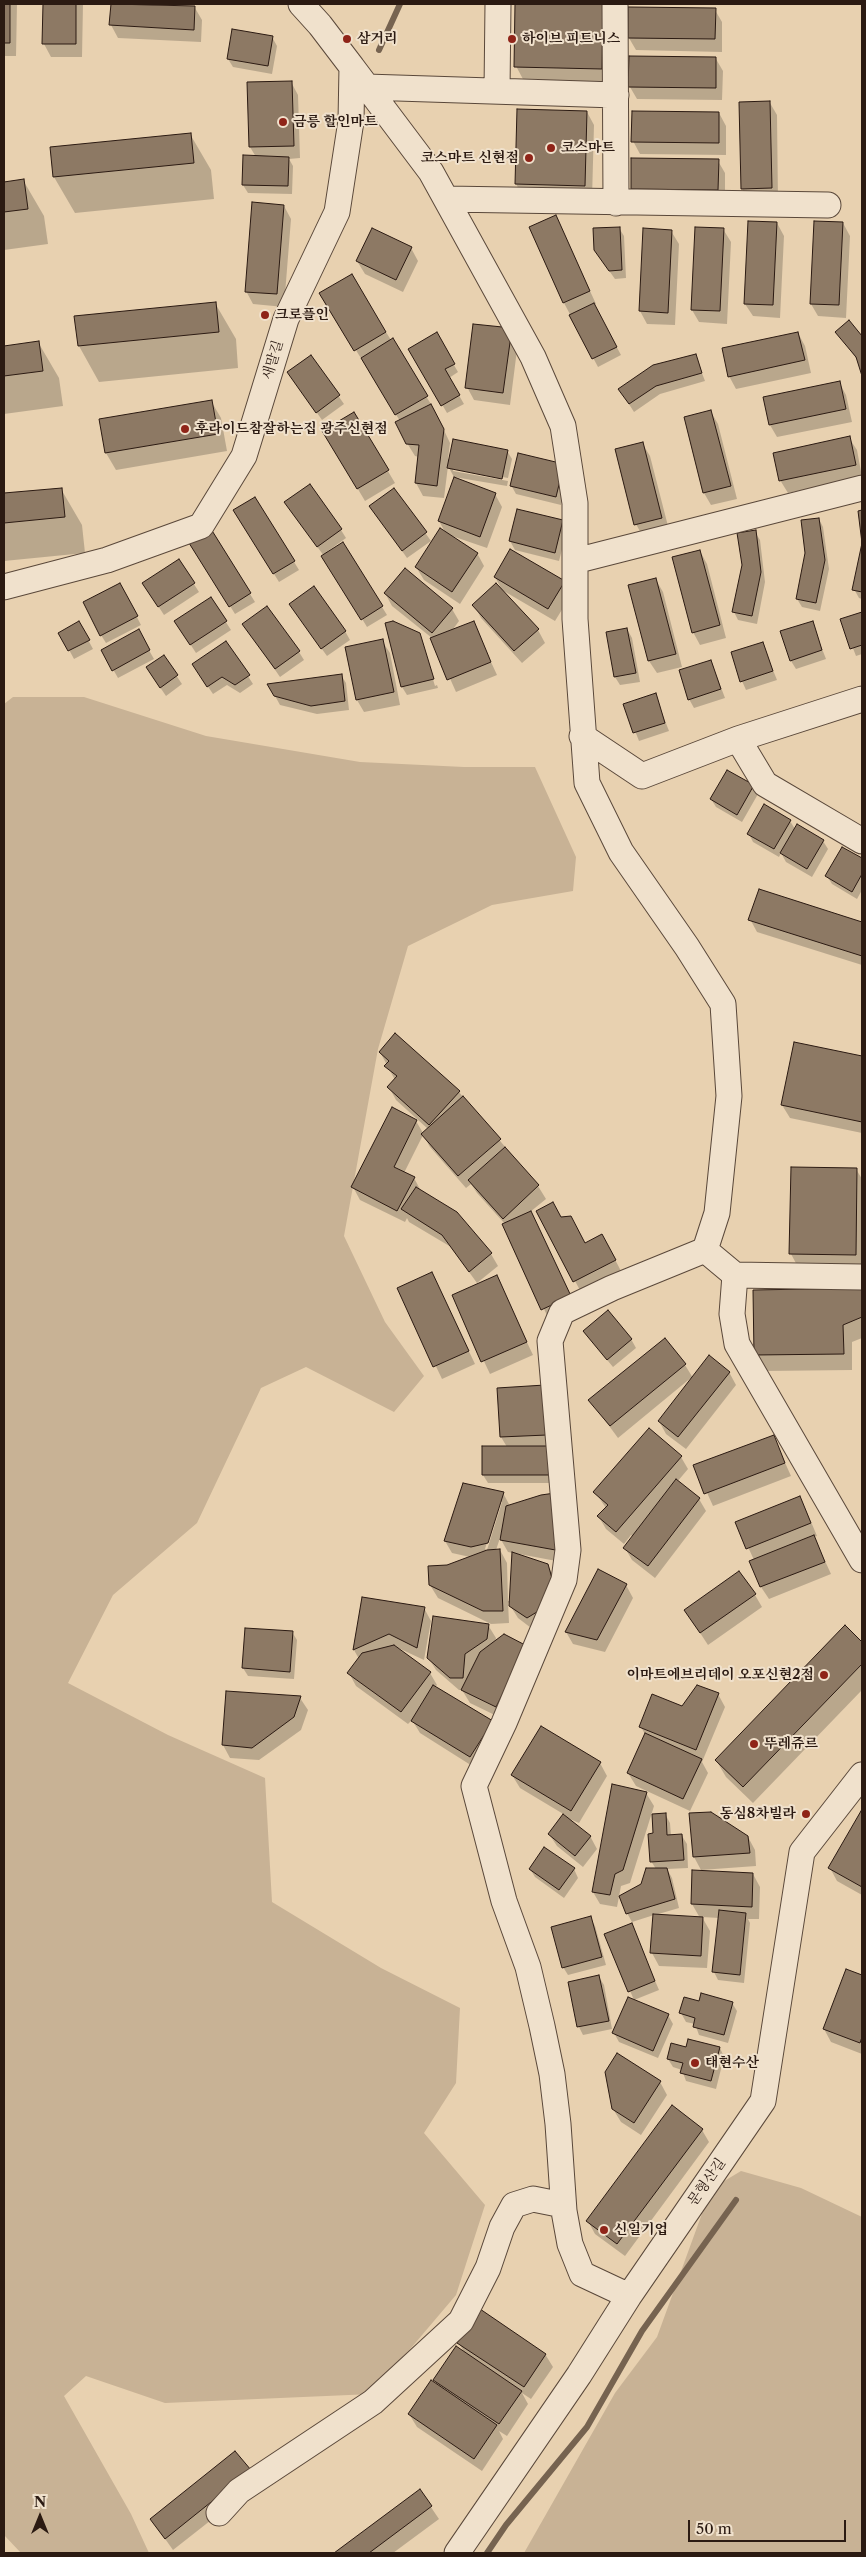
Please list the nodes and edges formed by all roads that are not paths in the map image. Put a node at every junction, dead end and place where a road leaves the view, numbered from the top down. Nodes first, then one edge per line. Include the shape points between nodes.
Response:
1 (300, 4) edge
2 (498, 4) edge
3 (615, 4) edge
4 (359, 77) junction
5 (497, 91) junction
6 (616, 95) junction
7 (446, 200) junction
8 (616, 203) junction
9 (828, 205) dead end
10 (862, 488) edge
11 (574, 561) junction
12 (4, 587) edge
13 (862, 699) edge
14 (582, 736) junction
15 (738, 739) junction
16 (862, 841) edge
17 (705, 1250) junction
18 (734, 1275) junction
19 (862, 1277) edge
20 (862, 1560) edge
21 (862, 1776) edge
22 (563, 2206) junction
23 (629, 2296) junction
24 (219, 2513) dead end
25 (457, 2553) edge

1 - 4 street via 320,24
2 - 5 street
3 - 6 street
4 - 5 street
4 - 7 street via 431,172
4 - 12 street, 새말길 via 337,212 286,319 244,456 201,526 106,560
5 - 6 street
6 - 8 street
7 - 8 street
7 - 11 street via 533,357 562,426 574,503
8 - 9 street
10 - 11 street
11 - 14 street via 574,619
13 - 15 street
14 - 15 street via 642,776
14 - 17 street via 586,783 621,852 723,1004 729,1096 717,1213
15 - 16 street via 765,784
17 - 18 street
17 - 22 street via 562,1312 550,1342 568,1550 564,1580 474,1786 504,1901 528,1967 542,2026 558,2124
18 - 19 street
18 - 20 street via 732,1314 737,1344
21 - 23 street, 문형산길 via 802,1852 763,2101
22 - 23 street via 570,2244 582,2274
22 - 24 street via 533,2199 514,2205 502,2227 488,2268 461,2321 373,2402 239,2491
23 - 25 street, 문형산길

